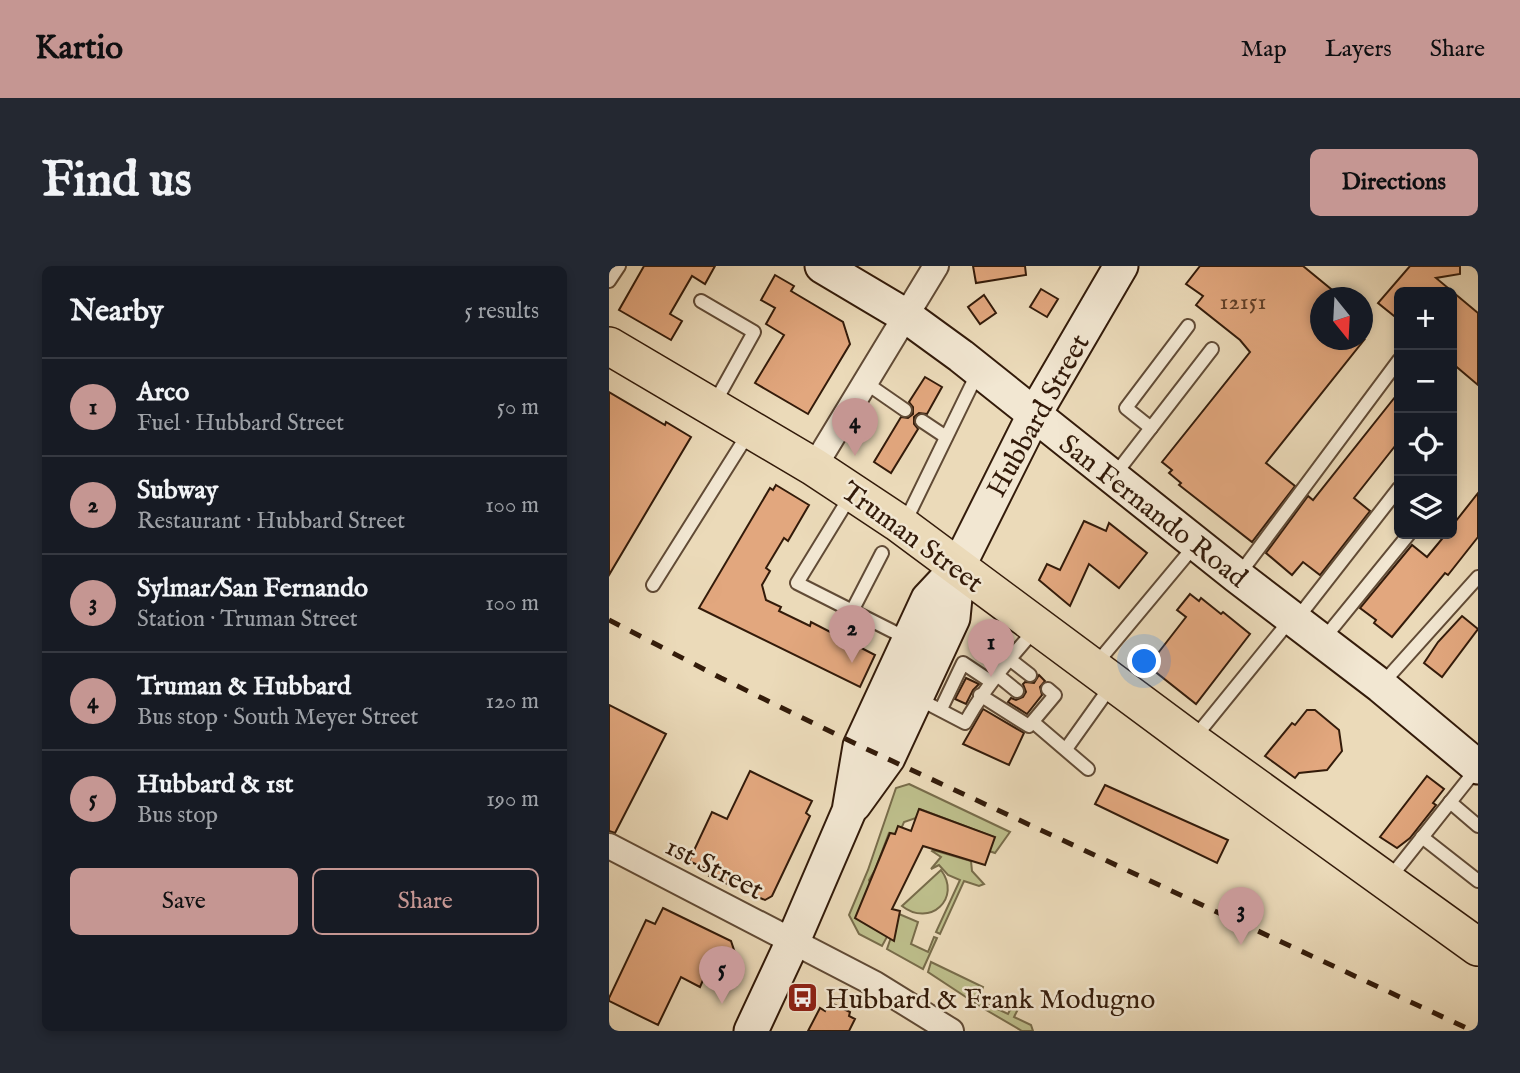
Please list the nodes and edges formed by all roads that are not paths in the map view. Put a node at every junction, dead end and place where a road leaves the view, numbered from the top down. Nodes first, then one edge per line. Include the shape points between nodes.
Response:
1 (619, 266) edge
2 (822, 266) edge
3 (936, 266) edge
4 (1121, 266) edge
5 (609, 281) edge
6 (702, 301) dead end
7 (906, 316) junction
8 (1188, 326) dead end
9 (609, 345) edge
10 (1212, 349) dead end
11 (1394, 367) edge
12 (979, 370) junction
13 (866, 383) junction
14 (712, 408) junction
15 (905, 410) dead end
16 (1034, 415) junction
17 (922, 421) dead end
18 (1151, 428) junction
19 (750, 430) junction
20 (946, 437) junction
21 (814, 467) junction
22 (1112, 477) junction
23 (853, 492) junction
24 (1394, 494) edge
25 (893, 539) junction
26 (1405, 539) edge
27 (1196, 544) junction
28 (958, 567) junction
29 (1237, 576) junction
30 (1478, 577) edge
31 (653, 585) dead end
32 (852, 611) junction
33 (1294, 620) junction
34 (1038, 627) junction
35 (909, 640) junction
36 (1322, 642) junction
37 (953, 652) junction
38 (1009, 658) junction
39 (1030, 675) dead end
40 (1103, 675) junction
41 (993, 678) junction
42 (1381, 686) junction
43 (1048, 689) dead end
44 (1017, 691) dead end
45 (980, 695) junction
46 (929, 703) junction
47 (1036, 713) junction
48 (1192, 741) junction
49 (1066, 749) junction
50 (874, 752) junction
51 (1478, 767) edge
52 (1089, 769) dead end
53 (1450, 802) junction
54 (1478, 826) edge
55 (1422, 837) junction
56 (609, 846) edge
57 (1478, 881) edge
58 (1398, 888) junction
59 (1477, 930) edge
60 (793, 941) junction
61 (751, 1031) edge
62 (951, 1031) edge

1 - 5 lane
2 - 7 main road, San Fernando Road
3 - 7 street
4 - 16 main road, Hubbard Street
6 - 14 lane via 754,332
7 - 12 main road, San Fernando Road
7 - 13 street
8 - 18 lane via 1126,408
9 - 14 main road, Truman Street
10 - 18 lane
11 - 29 lane
12 - 16 main road, San Fernando Road
12 - 20 lane
13 - 15 lane
13 - 21 street
14 - 19 main road, Truman Street
16 - 22 main road, San Fernando Road
16 - 28 main road, Hubbard Street
17 - 20 lane
18 - 22 lane
19 - 21 main road, Truman Street
19 - 31 lane
20 - 25 lane
21 - 23 main road, Truman Street
22 - 27 main road, San Fernando Road
23 - 25 main road, Truman Street
23 - 32 lane via 797,583
24 - 33 lane
25 - 28 main road, Truman Street
25 - 32 lane
26 - 36 lane
27 - 29 main road, San Fernando Road
27 - 40 lane
28 - 34 main road, Truman Street
28 - 35 main road, Hubbard Street via 928,599
28 - 37 main road, Hubbard Street
29 - 33 main road, San Fernando Road
30 - 42 lane
32 - 35 lane
33 - 36 main road, San Fernando Road
33 - 48 lane
34 - 38 lane
34 - 40 main road, Truman Street
35 - 50 main road, Hubbard Street
36 - 42 main road, San Fernando Road
37 - 41 lane
37 - 46 main road, Hubbard Street
38 - 39 lane
38 - 41 lane
40 - 48 main road, Truman Street
40 - 49 lane
41 - 44 lane
41 - 45 lane
42 - 51 main road, San Fernando Road
43 - 47 lane via 1055,695
45 - 46 lane via 965,723
45 - 47 lane via 1029,726
46 - 50 main road, Hubbard Street
47 - 49 lane
48 - 58 main road, Truman Street
49 - 52 lane
50 - 60 main road
51 - 53 lane
53 - 54 lane
53 - 55 lane
55 - 57 lane
55 - 58 lane
56 - 60 street, 1st Street
58 - 59 main road, Truman Street
60 - 61 main road
60 - 62 street, 1st Street

